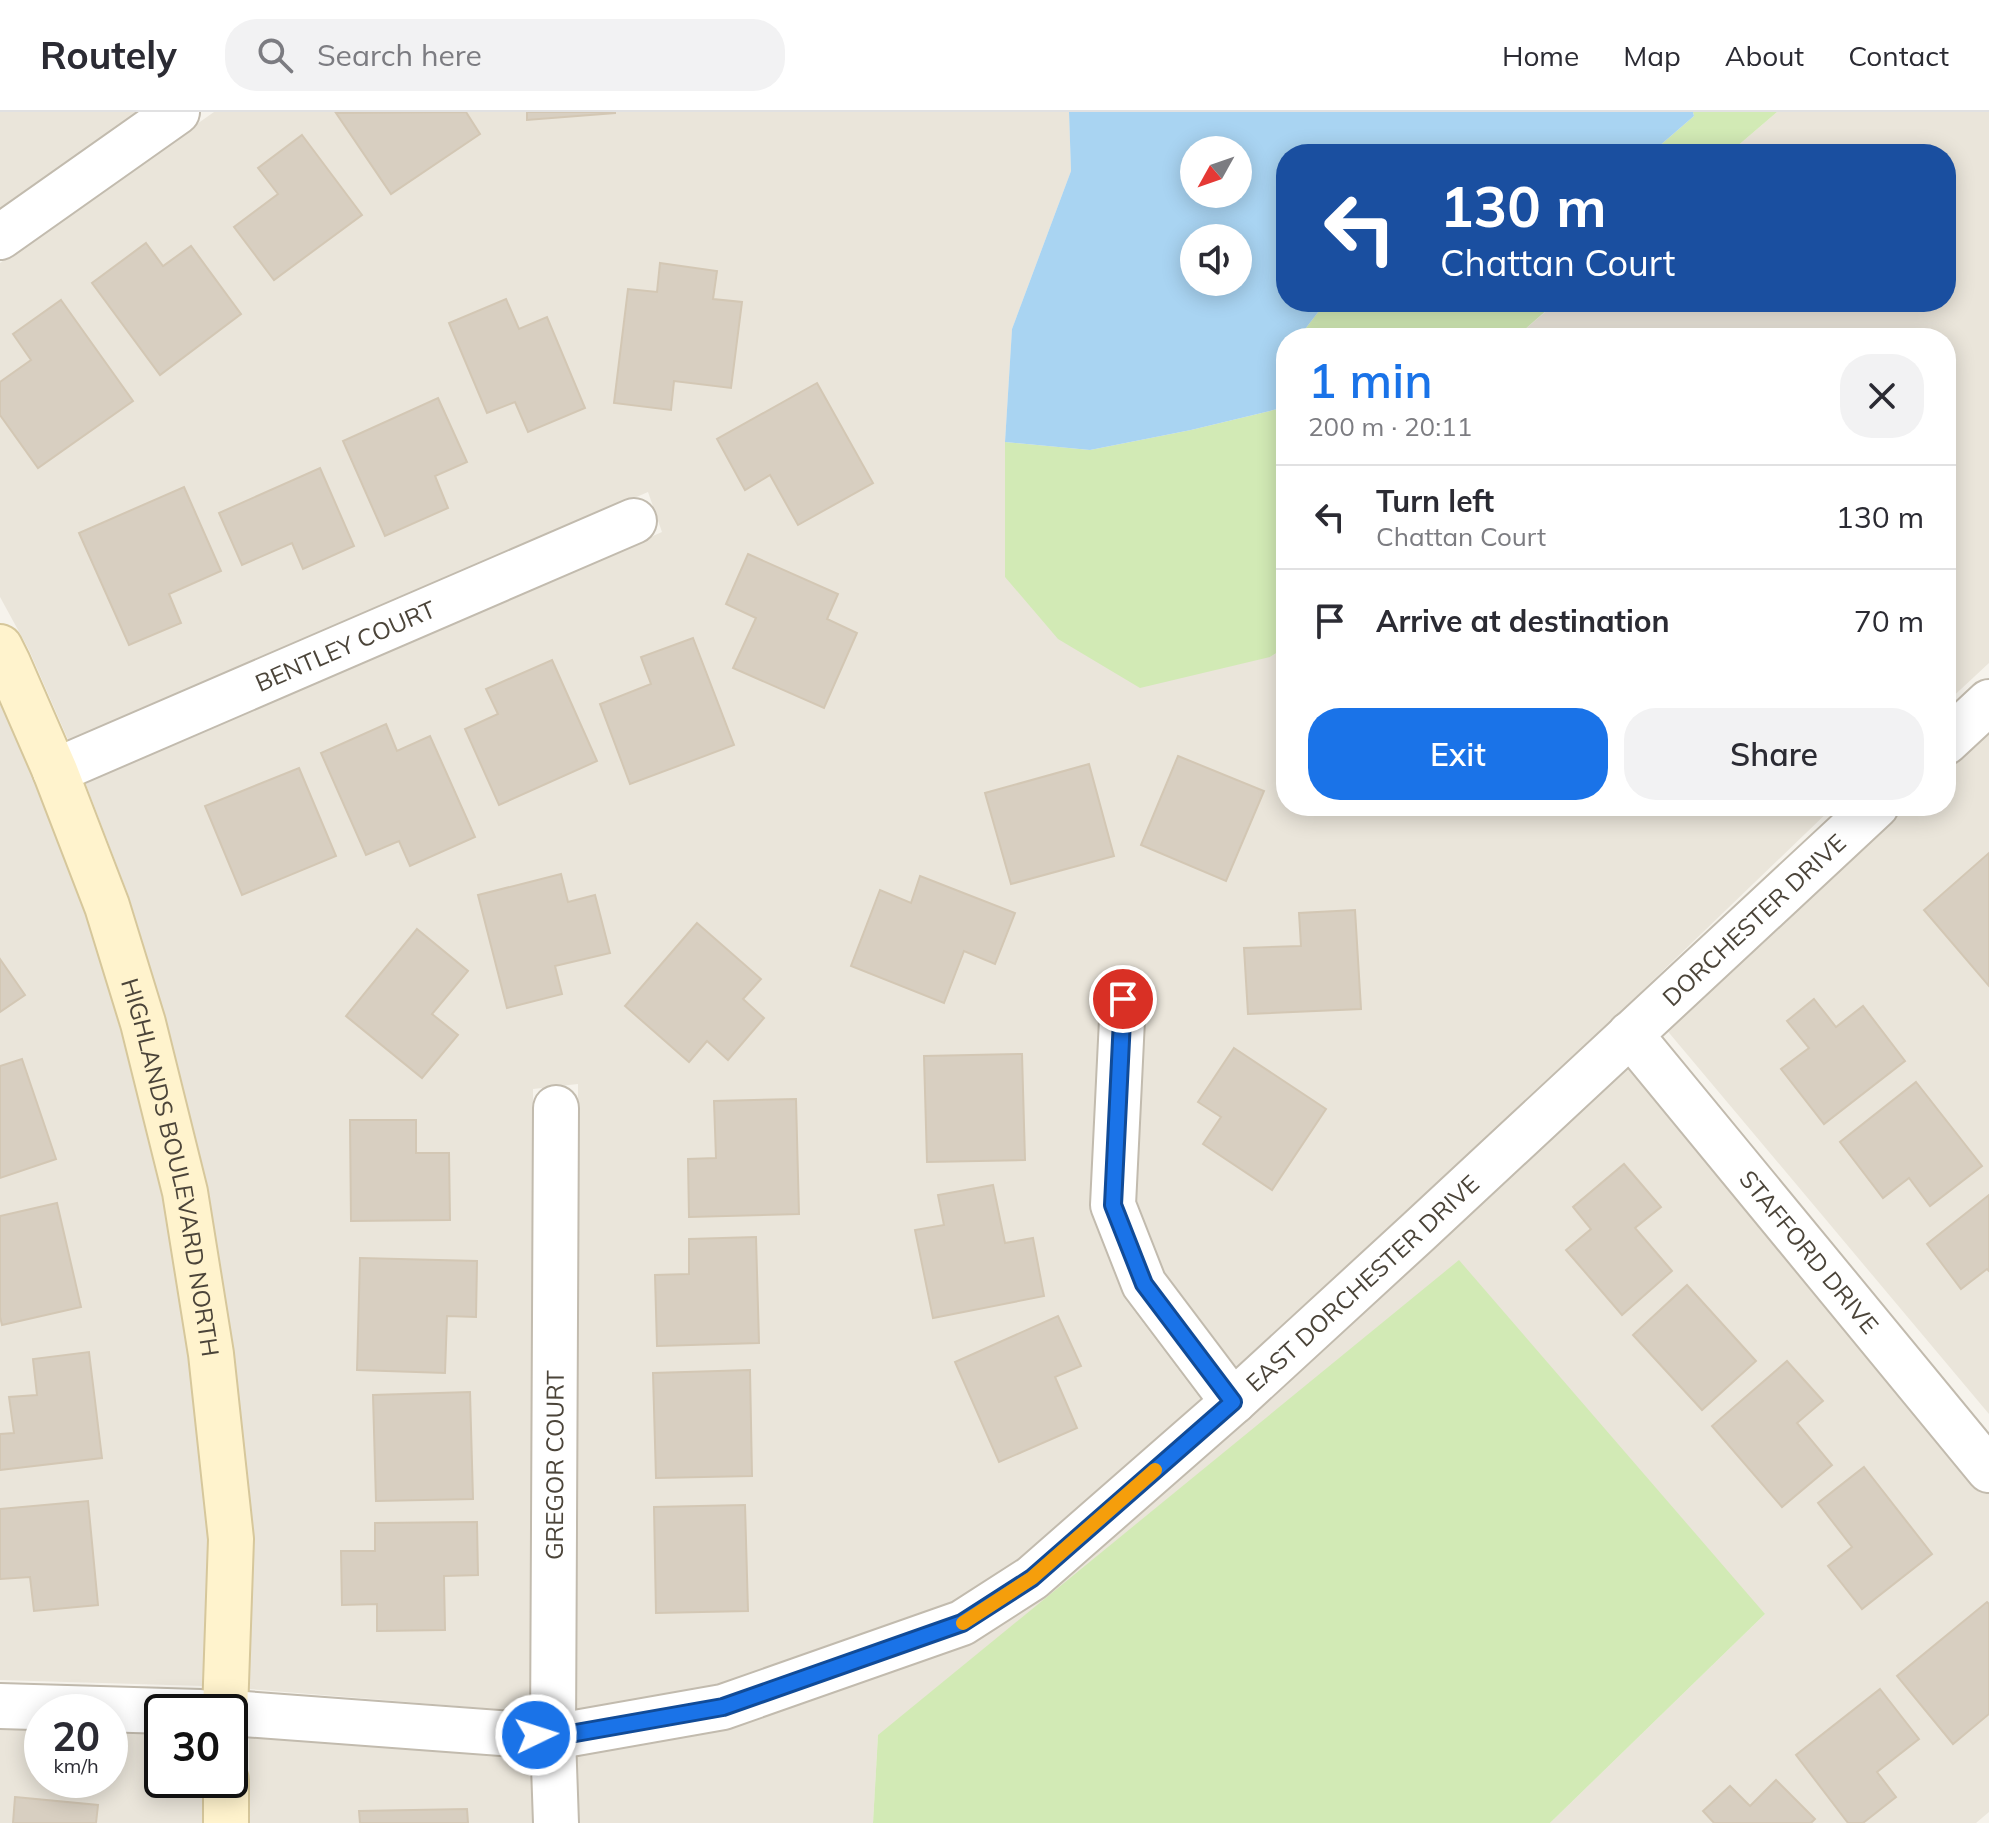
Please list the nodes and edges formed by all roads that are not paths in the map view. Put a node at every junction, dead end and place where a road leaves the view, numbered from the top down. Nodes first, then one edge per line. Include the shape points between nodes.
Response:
1 (177, 112) edge
2 (0, 237) edge
3 (634, 521) dead end
4 (0, 647) edge
5 (1989, 702) edge
6 (1956, 733) edge
7 (55, 771) junction
8 (1865, 816) edge
9 (1123, 999) dead end
10 (1630, 1034) junction
11 (556, 1108) dead end
12 (1233, 1402) junction
13 (1989, 1470) edge
14 (228, 1694) edge
15 (0, 1706) edge
16 (144, 1710) edge
17 (248, 1714) edge
18 (553, 1737) junction
19 (226, 1798) edge
20 (226, 1823) edge
21 (556, 1823) edge

1 - 2 street
3 - 7 street, BENTLEY COURT
4 - 7 street, HIGHLANDS BOULEVARD NORTH
5 - 6 street
7 - 14 street, HIGHLANDS BOULEVARD NORTH via 112,920 185,1192 211,1354 231,1539
8 - 10 street, DORCHESTER DRIVE
9 - 12 street via 1113,1205 1144,1284
10 - 12 street, EAST DORCHESTER DRIVE
10 - 13 street, STAFFORD DRIVE
11 - 18 street, GREGOR COURT
12 - 18 street, EAST DORCHESTER DRIVE via 1032,1578 962,1623 723,1707
15 - 16 street
17 - 18 street, EAST DORCHESTER DRIVE
18 - 21 street, GREGOR COURT
19 - 20 street

